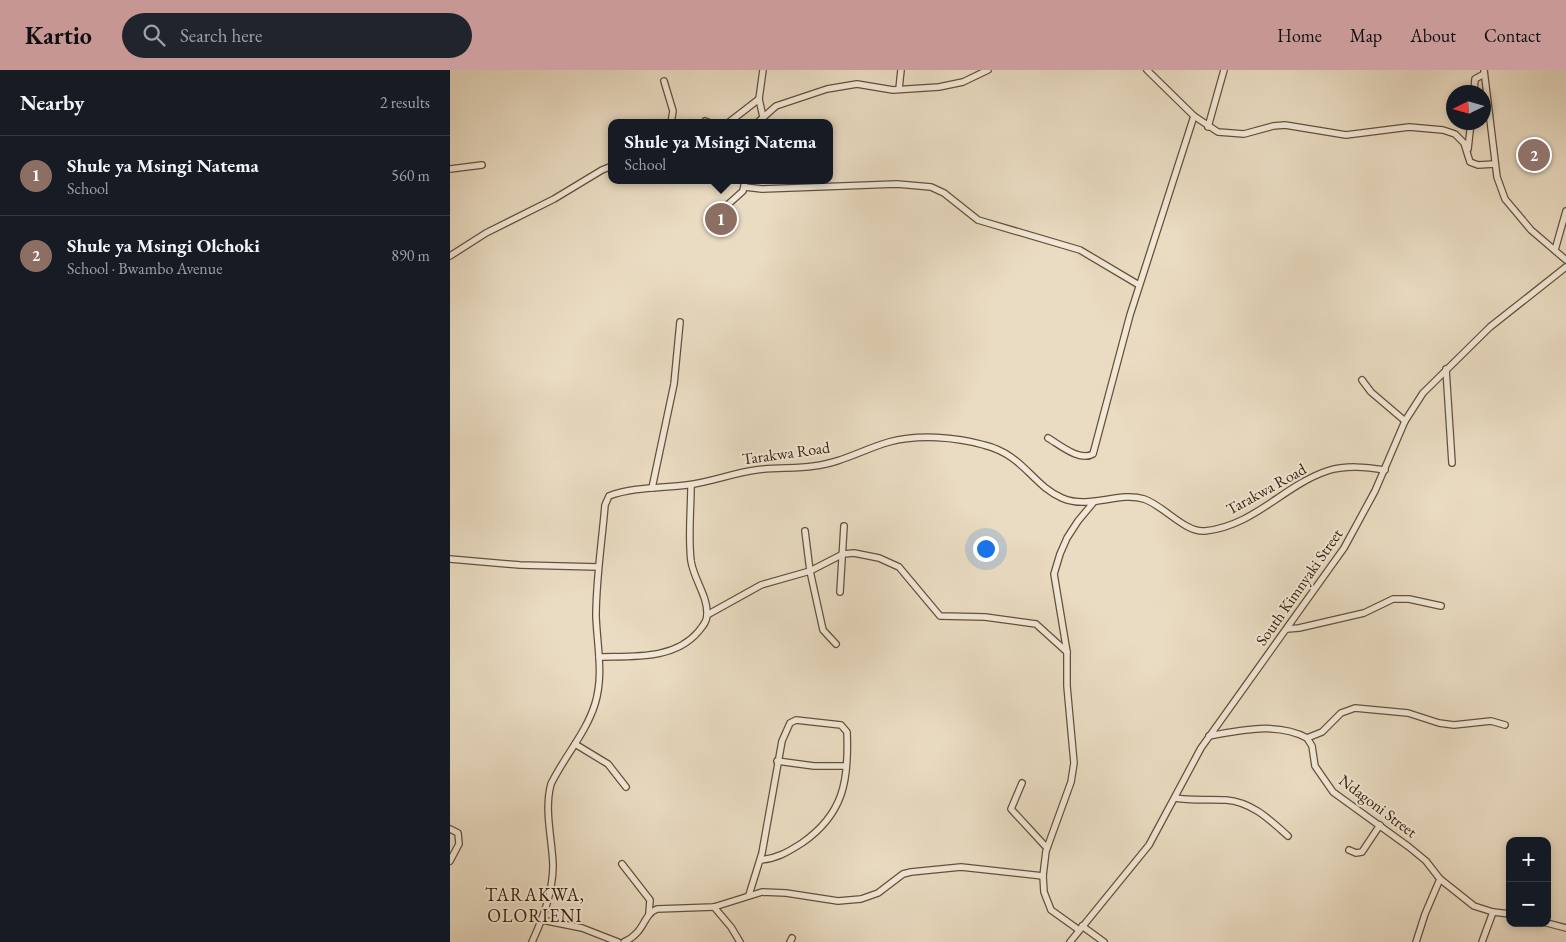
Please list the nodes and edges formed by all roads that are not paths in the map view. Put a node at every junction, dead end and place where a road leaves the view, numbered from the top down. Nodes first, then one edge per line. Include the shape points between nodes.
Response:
1 (763, 70) edge
2 (988, 70) edge
3 (1147, 70) edge
4 (1224, 70) edge
5 (900, 71) edge
6 (1484, 72) edge
7 (664, 81) dead end
8 (1475, 85) edge
9 (899, 89) junction
10 (759, 99) junction
11 (1194, 116) junction
12 (763, 117) joint
13 (672, 119) edge
14 (733, 119) edge
15 (1208, 127) junction
16 (1470, 130) edge
17 (1468, 149) junction
18 (1495, 164) junction
19 (482, 165) dead end
20 (608, 168) edge
21 (450, 169) edge
22 (745, 184) edge
23 (745, 188) junction
24 (724, 208) dead end
25 (1566, 211) edge
26 (1555, 250) junction
27 (450, 256) edge
28 (1566, 260) edge
29 (1566, 267) edge
30 (1139, 286) junction
31 (680, 322) dead end
32 (1446, 369) junction
33 (1362, 380) dead end
34 (1405, 421) junction
35 (1048, 438) dead end
36 (1452, 463) dead end
37 (1385, 470) junction
38 (691, 485) junction
39 (652, 488) junction
40 (1094, 502) junction
41 (844, 526) dead end
42 (805, 531) dead end
43 (843, 554) junction
44 (450, 559) edge
45 (598, 567) junction
46 (810, 571) junction
47 (840, 592) dead end
48 (1441, 606) dead end
49 (707, 615) junction
50 (1287, 629) junction
51 (836, 644) dead end
52 (1067, 652) junction
53 (599, 657) junction
54 (1505, 725) dead end
55 (1209, 736) junction
56 (1307, 738) junction
57 (575, 744) junction
58 (778, 760) junction
59 (845, 766) junction
60 (1022, 783) dead end
61 (626, 787) dead end
62 (1175, 798) junction
63 (1380, 825) junction
64 (450, 829) edge
65 (1288, 836) dead end
66 (1047, 848) junction
67 (1348, 850) dead end
68 (760, 860) junction
69 (450, 861) edge
70 (622, 864) dead end
71 (1044, 876) junction
72 (1440, 879) junction
73 (750, 895) junction
74 (714, 907) junction
75 (1493, 912) junction
76 (649, 913) junction
77 (1506, 914) edge
78 (542, 920) junction
79 (1551, 924) edge
80 (1080, 928) junction
81 (1566, 928) edge
82 (532, 942) edge
83 (618, 942) edge
84 (624, 942) edge
85 (740, 942) edge
86 (1070, 942) edge
87 (1104, 942) edge
88 (1416, 942) edge
89 (1482, 942) edge

1 - 10 street
2 - 9 street via 954,85
3 - 11 street
4 - 15 street
5 - 9 street
6 - 8 street via 1475,79
6 - 18 street
7 - 13 street via 673,111
9 - 12 street via 856,84 827,89 776,106
10 - 12 street
10 - 14 street
11 - 15 street
11 - 30 street
15 - 17 street via 1232,135 1280,125 1350,135 1413,127 1449,131
16 - 17 street
17 - 18 street via 1468,160 1474,164
18 - 26 street via 1509,206
19 - 21 street
20 - 27 street
22 - 23 street
23 - 24 street
23 - 30 street via 897,184 937,189 978,220 1080,250
25 - 26 street
26 - 28 street
29 - 32 street, South Kimnyaki Street via 1490,327
30 - 35 street via 1094,454 1076,453
31 - 39 street via 674,384
32 - 34 street, South Kimnyaki Street via 1423,393
32 - 36 street
33 - 34 street
34 - 37 street, South Kimnyaki Street
37 - 40 street, Tarakwa Road via 1350,467 1326,471 1246,519 1205,531 1193,529 1143,498
37 - 50 street, South Kimnyaki Street via 1349,541
38 - 39 street, Tarakwa Road
38 - 40 street, Tarakwa Road via 754,470 825,465 902,440 948,439 999,450 1012,456 1053,493 1080,502
38 - 49 street via 692,561
39 - 45 street, Tarakwa Road via 607,498
40 - 52 street via 1067,538 1054,574
41 - 43 street
42 - 46 street
43 - 46 street
43 - 47 street
43 - 52 street via 867,555 899,567 940,616 985,617 1036,624
44 - 45 street
45 - 53 street, Tarakwa Road via 596,616
46 - 49 street via 761,585
46 - 51 street via 823,630
48 - 50 street via 1393,599 1371,611
49 - 53 street via 690,641 672,651
50 - 55 street, South Kimnyaki Street
52 - 66 street via 1074,763 1071,782
53 - 57 street, Tarakwa Road via 597,699
54 - 56 street via 1491,722 1454,726 1408,713 1355,708 1341,713 1322,732
55 - 56 street via 1279,729
55 - 62 street, South Kimnyaki Street
56 - 63 street, Ndagoni Street via 1312,746 1315,766 1333,792
57 - 61 street via 608,764
57 - 78 street, Tarakwa Road via 554,776 549,791 552,874
58 - 59 street via 814,766
58 - 59 street via 790,723 796,720 834,723 845,728
58 - 68 street
59 - 68 street via 842,794 826,823 785,853
60 - 66 street via 1011,809
62 - 65 street via 1241,803 1267,816
62 - 80 street, South Kimnyaki Street via 1149,845
63 - 67 street via 1362,852
63 - 72 street, Ndagoni Street via 1426,861
64 - 69 street via 460,837
66 - 71 street
68 - 73 street
70 - 76 street via 650,900
71 - 73 street via 961,867 903,874 872,897 849,901 776,892
71 - 80 street via 1044,892 1051,910
72 - 75 street, Ndagoni Street via 1474,906
72 - 88 street
73 - 74 street
74 - 76 street via 664,908
74 - 85 street
75 - 77 street, Ndagoni Street
75 - 89 street
76 - 84 street via 638,934
78 - 82 street, Tarakwa Road
78 - 83 street via 582,928
79 - 81 street
80 - 86 street, South Kimnyaki Street
80 - 87 street

